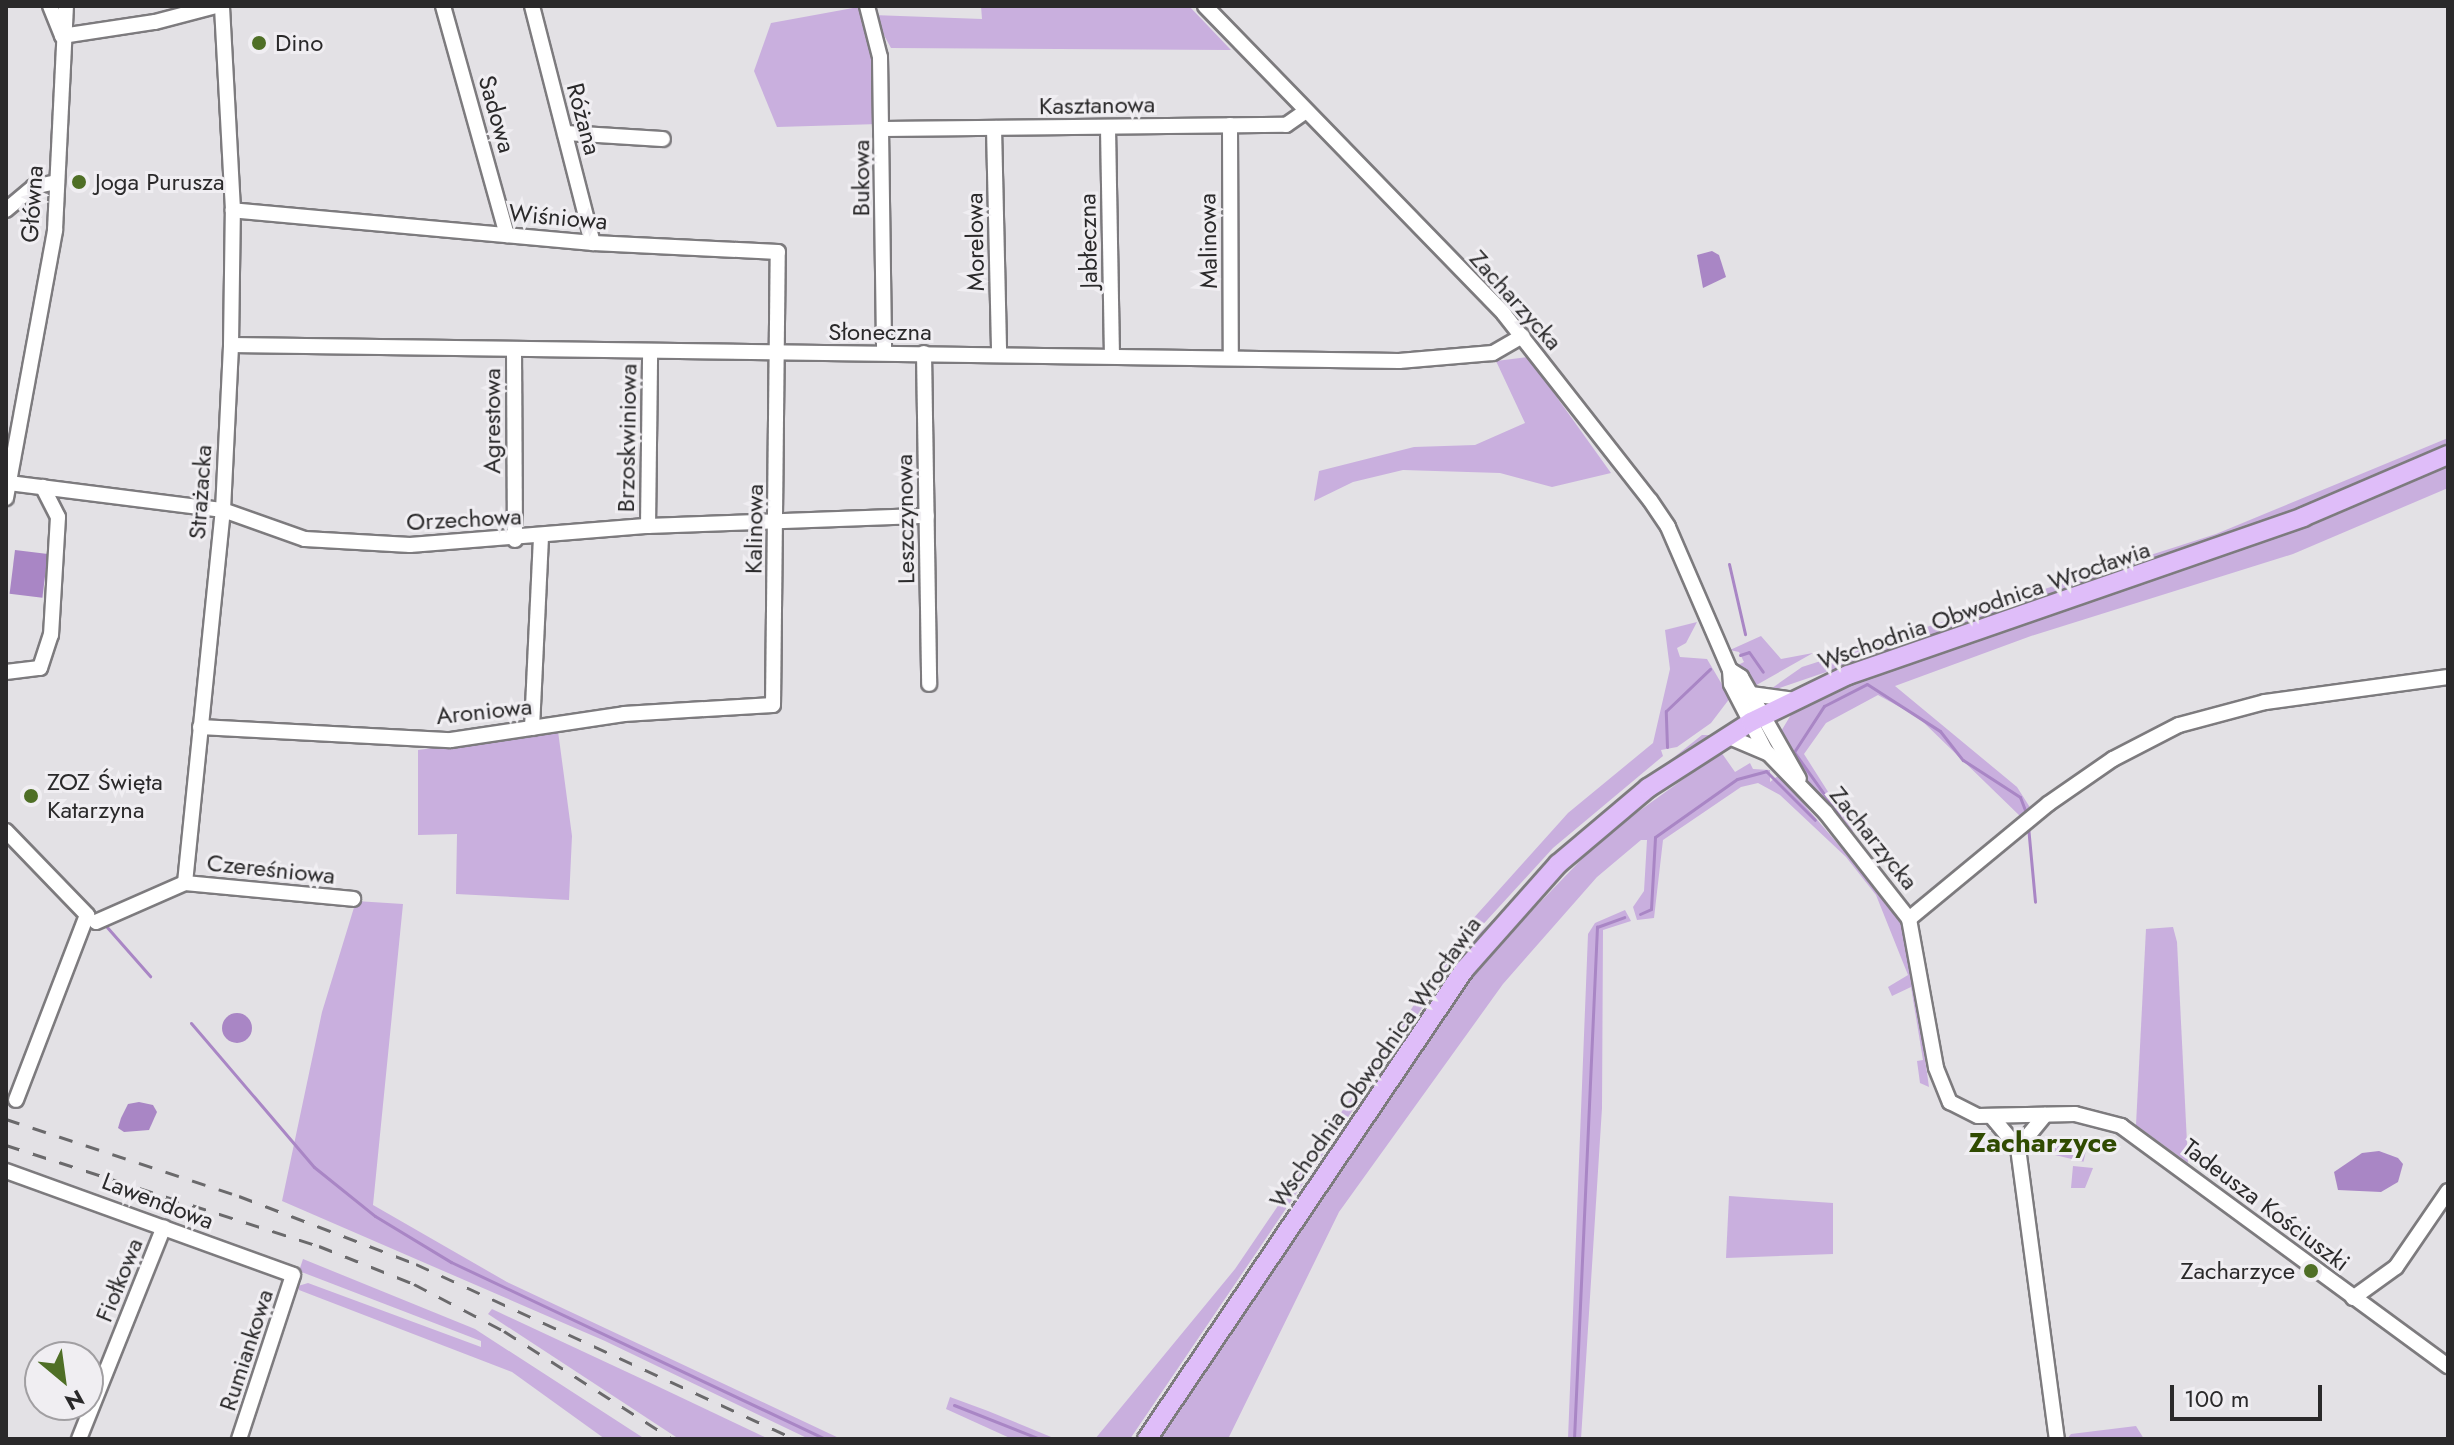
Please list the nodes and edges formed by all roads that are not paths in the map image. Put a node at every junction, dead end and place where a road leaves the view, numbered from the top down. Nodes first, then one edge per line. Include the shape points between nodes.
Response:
1 (219, 6) edge
2 (443, 6) edge
3 (532, 6) edge
4 (867, 6) edge
5 (1205, 6) edge
6 (56, 8) edge
7 (62, 36) junction
8 (1306, 111) junction
9 (1230, 125) junction
10 (994, 128) junction
11 (1108, 128) junction
12 (883, 129) junction
13 (565, 133) junction
14 (663, 139) dead end
15 (56, 182) junction
16 (6, 210) edge
17 (233, 210) junction
18 (507, 235) junction
19 (593, 243) junction
20 (1523, 336) junction
21 (231, 345) junction
22 (514, 351) junction
23 (650, 351) junction
24 (884, 351) junction
25 (924, 353) junction
26 (1112, 354) junction
27 (780, 355) junction
28 (999, 355) junction
29 (1231, 356) junction
30 (2448, 455) edge
31 (43, 487) junction
32 (8, 490) edge
33 (223, 510) junction
34 (927, 516) junction
35 (776, 521) junction
36 (648, 526) junction
37 (541, 537) junction
38 (515, 540) junction
39 (1730, 670) junction
40 (6, 672) edge
41 (2448, 677) edge
42 (929, 684) dead end
43 (1751, 694) junction
44 (1795, 700) junction
45 (773, 705) joint
46 (1757, 719) junction
47 (200, 727) junction
48 (532, 728) junction
49 (1727, 736) junction
50 (1777, 740) junction
51 (1768, 753) junction
52 (1803, 787) junction
53 (6, 831) edge
54 (185, 883) junction
55 (353, 899) dead end
56 (1909, 919) junction
57 (96, 922) dead end
58 (16, 1100) dead end
59 (2045, 1115) junction
60 (1992, 1117) junction
61 (2018, 1148) junction
62 (6, 1171) edge
63 (2448, 1191) edge
64 (164, 1227) junction
65 (293, 1275) joint
66 (2353, 1298) junction
67 (2448, 1366) edge
68 (79, 1439) edge
69 (239, 1439) edge
70 (1147, 1439) edge
71 (2057, 1439) edge

1 - 7 street
1 - 17 street, Strażacka
2 - 18 street, Sadowa
3 - 13 street, Różana
4 - 12 street, Bukowa via 880,57
5 - 8 street, Zacharzycka
6 - 7 street
7 - 15 street, Główna
8 - 9 street, Kasztanowa via 1286,125
8 - 20 street, Zacharzycka
9 - 11 street, Kasztanowa
9 - 29 street, Malinowa
10 - 11 street, Kasztanowa
10 - 12 street, Kasztanowa
10 - 28 street, Morelowa
11 - 26 street, Jabłeczna
12 - 24 street, Bukowa
13 - 14 street
13 - 19 street, Różana
15 - 16 street via 33,187
15 - 32 street, Główna via 49,273
17 - 18 street, Wiśniowa
17 - 21 street, Strażacka
18 - 19 street, Wiśniowa
19 - 27 street, Wiśniowa via 778,252
20 - 29 street, Słoneczna via 1493,353 1440,358
20 - 39 street, Zacharzycka via 1668,527
21 - 22 street, Słoneczna
21 - 33 street, Strażacka
22 - 23 street, Słoneczna
22 - 38 street, Agrestowa
23 - 27 street, Słoneczna
23 - 36 street, Brzoskwiniowa
24 - 25 street, Słoneczna
24 - 27 street, Słoneczna
25 - 28 street, Słoneczna
25 - 34 street, Leszczynowa
26 - 28 street, Słoneczna
26 - 29 street, Słoneczna
27 - 35 street, Kalinowa
30 - 44 main road, Wschodnia Obwodnica Wrocławia via 2303,517 1910,652
31 - 32 street, Orzechowa
31 - 33 street, Orzechowa
31 - 40 street via 59,531 51,635 40,668
33 - 38 street, Orzechowa via 305,539 410,545
33 - 47 street, Strażacka
34 - 35 street, Orzechowa
34 - 42 street, Leszczynowa
35 - 36 street, Orzechowa
35 - 45 street, Kalinowa
36 - 37 street, Orzechowa
37 - 38 street, Orzechowa
37 - 48 street
39 - 43 street, Zacharzycka
39 - 46 street, Zacharzycka via 1731,684
41 - 56 street via 2265,702 2179,725 2113,759 2041,809
43 - 44 street
43 - 46 street, Zacharzycka
44 - 46 main road, Wschodnia Obwodnica Wrocławia
44 - 50 street via 1780,721
45 - 48 street, Aroniowa via 624,714
46 - 49 main road, Wschodnia Obwodnica Wrocławia
46 - 50 street, Zacharzycka
46 - 51 street, Zacharzycka
47 - 48 street, Aroniowa via 451,740
47 - 54 street, Strażacka
49 - 51 street
49 - 70 main road, Wschodnia Obwodnica Wrocławia via 1599,827 1491,936 1419,1033
50 - 52 street, Zacharzycka
51 - 52 street, Zacharzycka
52 - 56 street, Zacharzycka
53 - 58 street via 87,915
54 - 55 street, Czereśniowa
54 - 57 street
56 - 60 street, Tadeusza Kościuszki via 1941,1087 1962,1110
59 - 60 street, Tadeusza Kościuszki
59 - 61 street
59 - 66 street, Tadeusza Kościuszki via 2090,1115 2130,1131
60 - 61 street, Tadeusza Kościuszki
61 - 71 street
62 - 64 street, Lawendowa
63 - 66 street via 2396,1267
64 - 65 street, Lawendowa
64 - 68 street, Fiołkowa
65 - 69 street, Rumiankowa
66 - 67 street, Tadeusza Kościuszki

